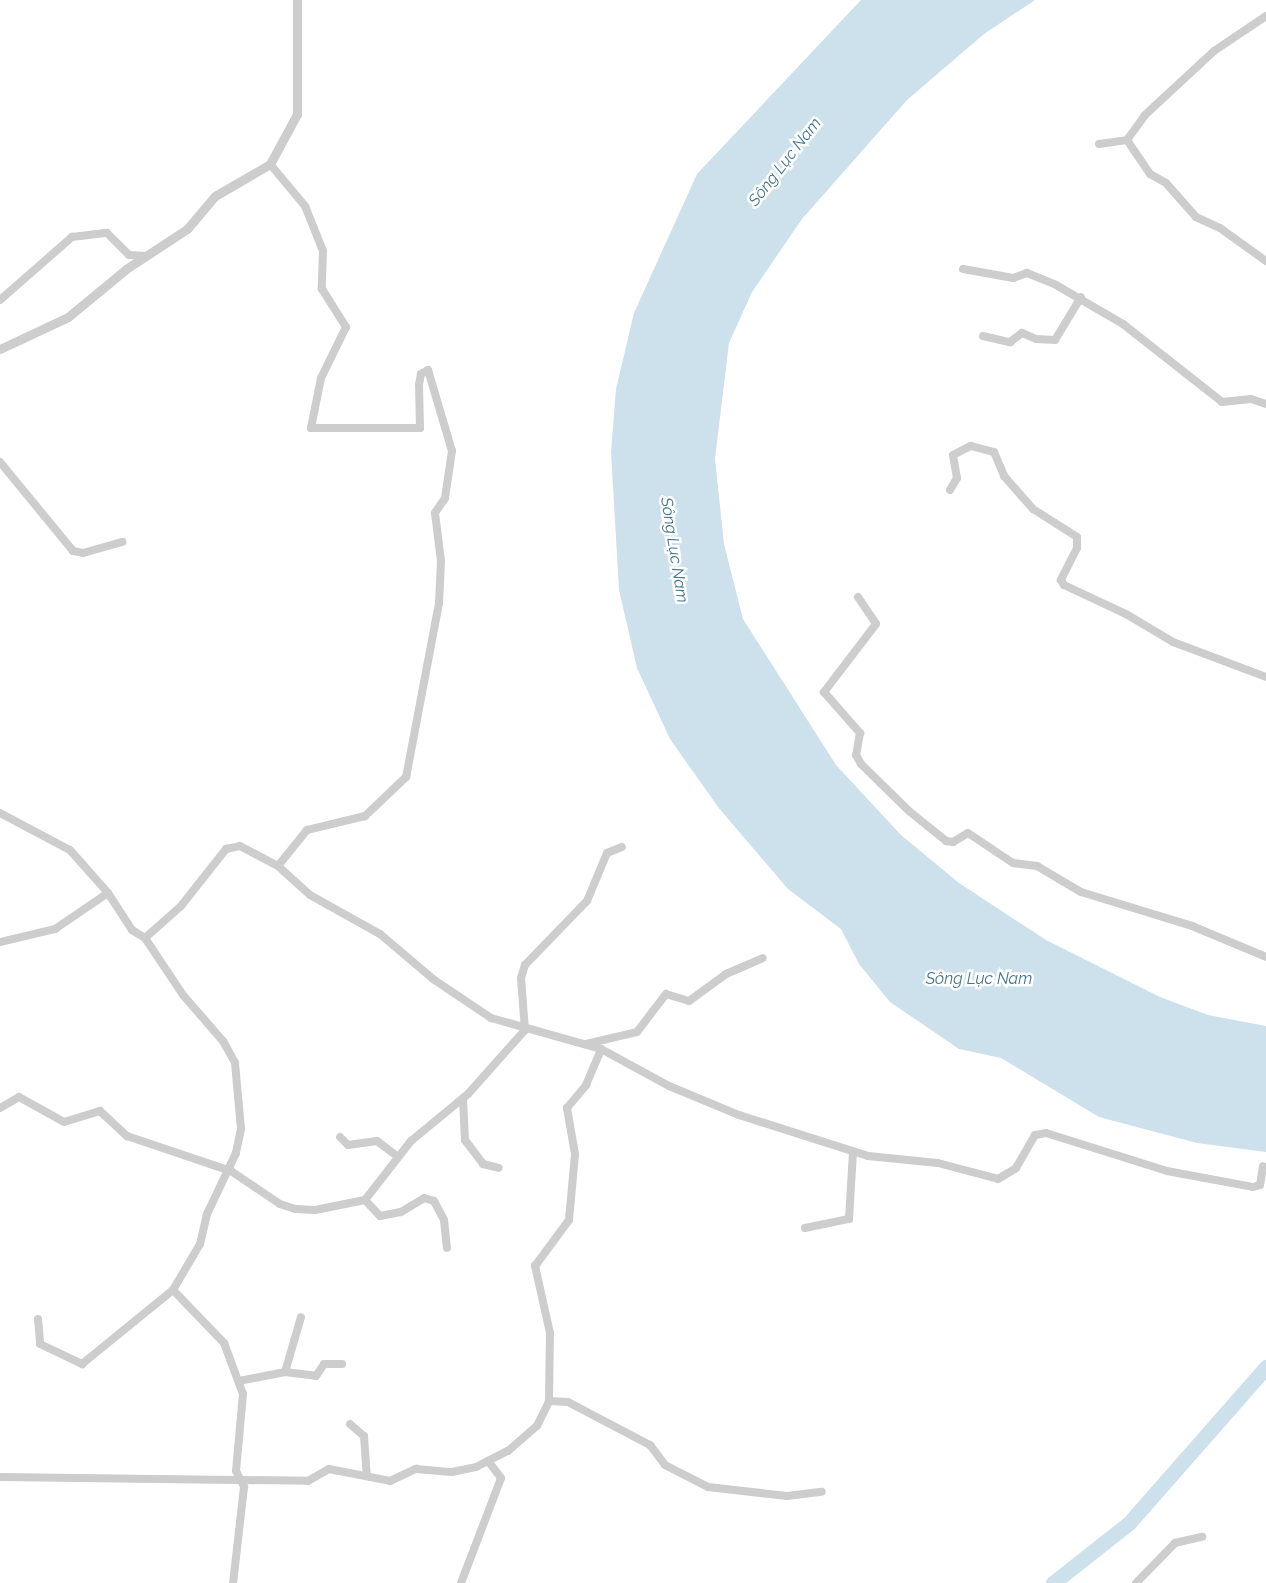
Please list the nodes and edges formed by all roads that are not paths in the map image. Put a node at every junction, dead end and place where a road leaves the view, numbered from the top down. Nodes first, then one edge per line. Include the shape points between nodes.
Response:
1 (297, 0) edge
2 (1266, 16) edge
3 (1127, 140) junction
4 (1099, 144) dead end
5 (270, 164) junction
6 (147, 256) junction
7 (1266, 262) edge
8 (964, 269) dead end
9 (1081, 297) junction
10 (0, 300) edge
11 (983, 336) dead end
12 (0, 350) edge
13 (1266, 404) edge
14 (0, 462) edge
15 (950, 490) dead end
16 (122, 542) dead end
17 (858, 597) dead end
18 (1266, 678) edge
19 (0, 813) edge
20 (622, 847) dead end
21 (278, 866) junction
22 (108, 892) junction
23 (145, 938) junction
24 (0, 942) edge
25 (1266, 957) edge
26 (763, 958) dead end
27 (525, 1030) junction
28 (586, 1044) junction
29 (601, 1049) junction
30 (463, 1099) junction
31 (0, 1108) edge
32 (340, 1137) dead end
33 (853, 1151) junction
34 (398, 1158) junction
35 (1263, 1166) dead end
36 (499, 1168) dead end
37 (231, 1171) junction
38 (365, 1200) junction
39 (805, 1228) dead end
40 (446, 1248) dead end
41 (173, 1290) junction
42 (301, 1317) dead end
43 (38, 1319) dead end
44 (342, 1364) dead end
45 (285, 1372) junction
46 (239, 1381) junction
47 (549, 1400) junction
48 (350, 1424) dead end
49 (489, 1462) junction
50 (367, 1475) junction
51 (240, 1476) junction
52 (0, 1477) edge
53 (822, 1492) dead end
54 (1202, 1537) dead end
55 (233, 1583) edge
56 (461, 1583) edge
57 (1136, 1583) edge

1 - 5 street via 297,114
2 - 3 street via 1214,51 1145,115
3 - 4 street
3 - 7 street via 1150,174 1166,183 1196,217 1220,228
5 - 6 street via 215,196 187,229
5 - 21 street via 301,198 323,251 322,289 346,327 321,378 311,428 420,428 419,385 421,374 428,370 452,451 445,498 435,513 441,562 439,603 406,777 365,816 307,830
6 - 10 street via 129,255 107,233 72,237
6 - 12 street via 68,317
8 - 9 street via 1013,278 1028,273
9 - 11 street via 1055,340 1022,333 1010,342
9 - 13 street via 1190,373 1222,402 1251,399
14 - 16 street via 73,551 83,553
15 - 18 street via 957,478 953,455 969,446 994,452 1004,476 1033,509 1077,537 1077,548 1061,580 1064,585 1126,614 1173,642
17 - 25 street via 876,624 824,692 860,733 856,755 861,764 910,811 946,841 953,842 968,833 1013,863 1037,866 1081,892 1192,926
19 - 22 street via 67,847
20 - 27 street via 607,853 587,901 522,970
21 - 23 street via 240,846 230,846 181,906
21 - 27 street via 310,895 390,940 469,1004
22 - 23 street via 128,925
22 - 24 street via 55,929
23 - 37 street via 183,995 231,1053 241,1129
26 - 28 street via 726,974 689,1001 666,994 637,1032
27 - 28 street
27 - 30 street
28 - 29 street
29 - 33 street via 669,1086 739,1115
29 - 47 street via 586,1085 567,1108 575,1154 568,1220 535,1266 550,1333
30 - 34 street via 432,1121
30 - 36 street via 465,1140 483,1164
31 - 37 street via 19,1097 64,1122 98,1110 127,1136
32 - 34 street via 348,1145 376,1141
33 - 35 street via 938,1163 998,1179 1016,1168 1035,1135 1046,1133 1167,1171 1253,1187 1260,1185
33 - 39 street via 849,1219
34 - 38 street
37 - 38 street via 280,1204 295,1209 315,1210
37 - 41 street via 207,1214 200,1244
38 - 40 street via 380,1216 401,1212 424,1198 434,1201 444,1220
41 - 43 street via 82,1364 40,1344
41 - 46 street via 224,1343
42 - 45 street
44 - 45 street via 324,1364 316,1376
45 - 46 street
46 - 51 street via 244,1409 236,1468
47 - 49 street via 537,1426
47 - 53 street via 568,1402 650,1445 665,1465 708,1486 787,1496
48 - 50 street via 364,1436
49 - 50 street via 452,1472 416,1469 390,1481
49 - 56 street via 501,1478
50 - 51 street via 330,1469 308,1481
51 - 52 street via 229,1480
51 - 55 street via 244,1487
54 - 57 street via 1175,1542

